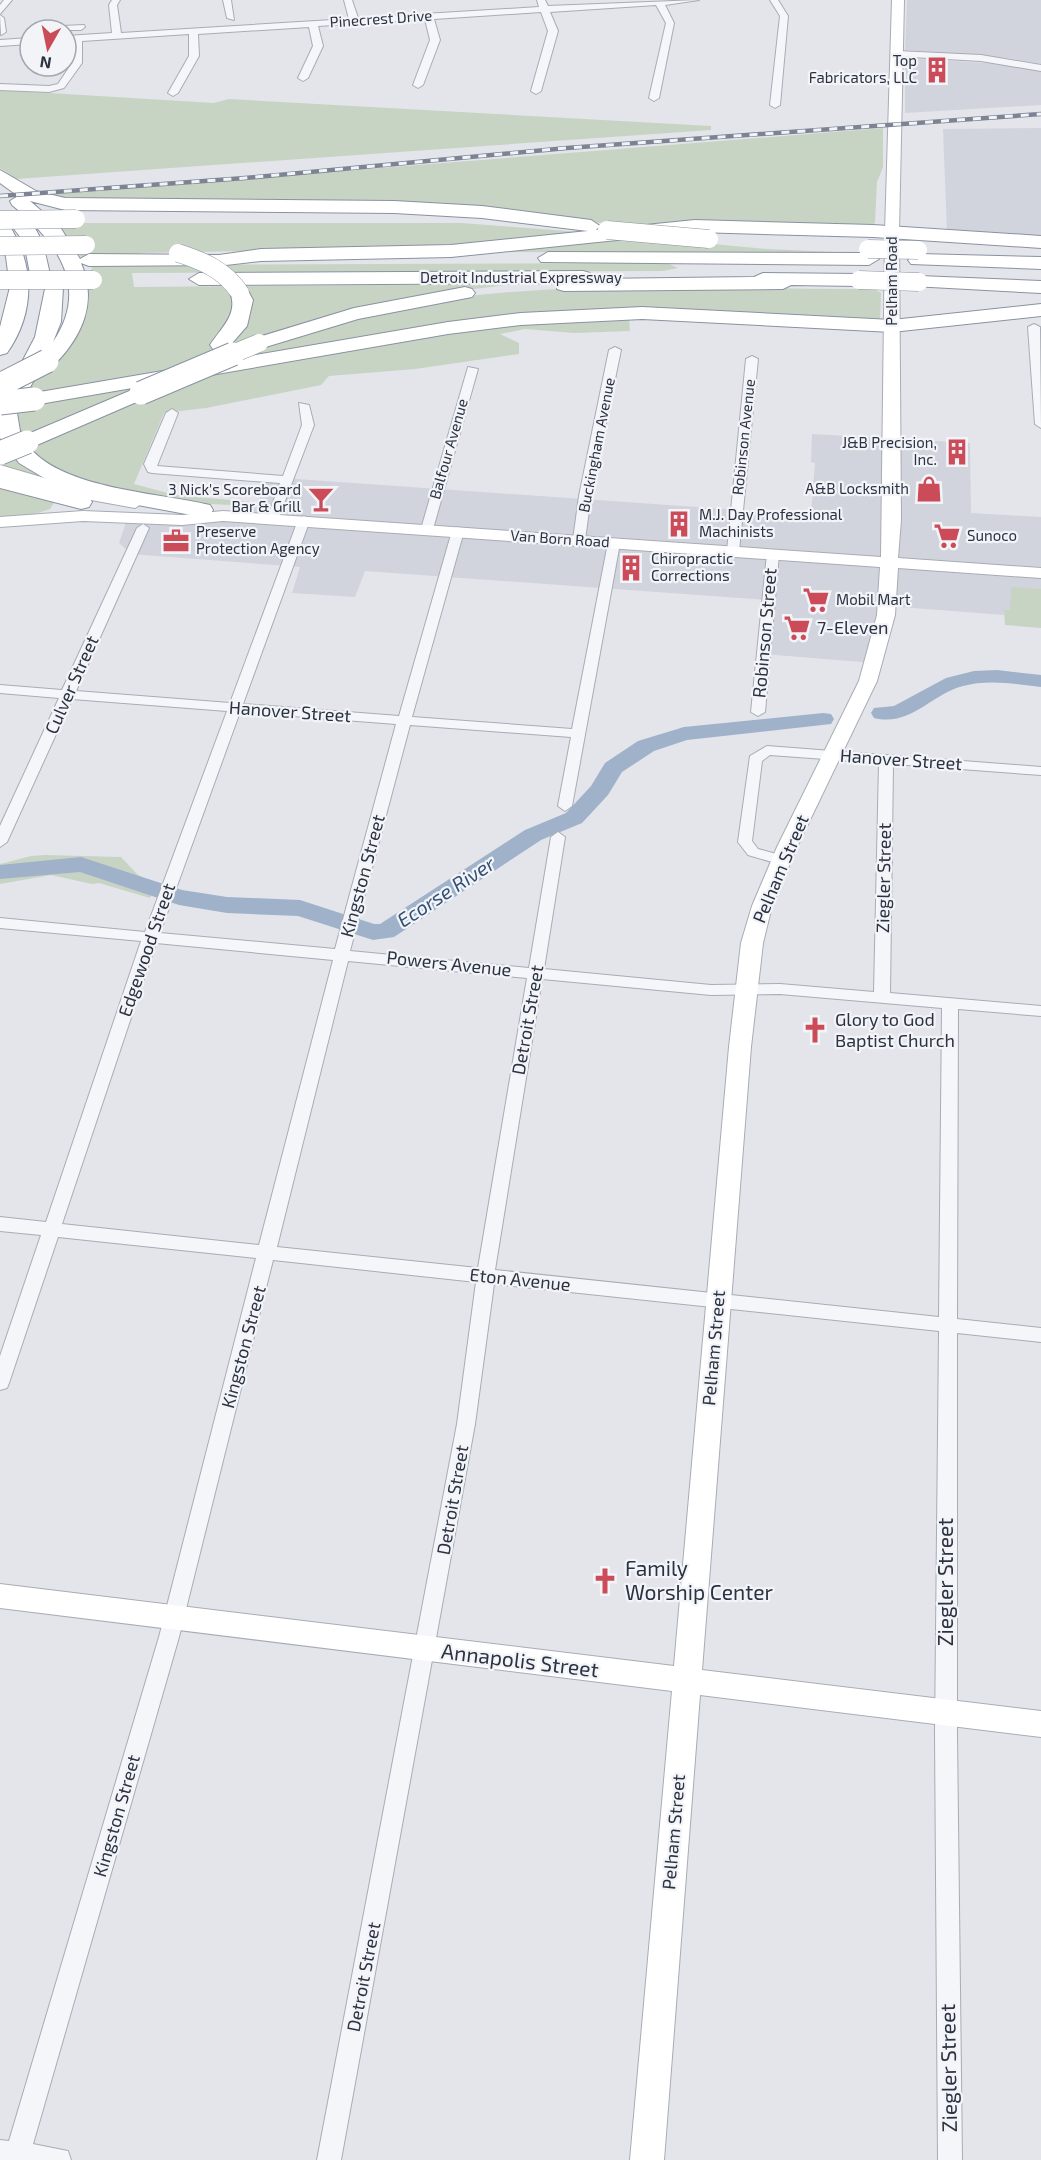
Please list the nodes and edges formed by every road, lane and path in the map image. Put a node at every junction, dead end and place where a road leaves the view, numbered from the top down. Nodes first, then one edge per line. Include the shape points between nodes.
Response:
1 (8, 0) edge
2 (116, 0) edge
3 (227, 0) edge
4 (348, 0) edge
5 (529, 0) edge
6 (695, 0) edge
7 (774, 0) edge
8 (898, 0) edge
9 (658, 1) edge
10 (542, 5) edge
11 (0, 11) edge
12 (351, 11) junction
13 (429, 16) junction
14 (0, 18) edge
15 (231, 18) junction
16 (354, 21) junction
17 (313, 24) junction
18 (116, 25) junction
19 (78, 28) edge
20 (18, 31) edge
21 (193, 31) junction
22 (0, 32) edge
23 (117, 36) junction
24 (78, 38) edge
25 (18, 42) edge
26 (0, 43) edge
27 (897, 54) junction
28 (1041, 68) edge
29 (67, 78) edge
30 (303, 78) dead end
31 (418, 85) dead end
32 (0, 87) edge
33 (536, 91) dead end
34 (173, 93) dead end
35 (654, 98) dead end
36 (775, 105) dead end
37 (0, 176) edge
38 (0, 184) edge
39 (0, 202) edge
40 (0, 220) edge
41 (0, 226) edge
42 (605, 230) junction
43 (892, 232) junction
44 (1041, 242) edge
45 (0, 246) edge
46 (1041, 253) edge
47 (868, 254) junction
48 (918, 255) junction
49 (226, 259) junction
50 (0, 260) edge
51 (1041, 263) edge
52 (0, 273) edge
53 (177, 279) dead end
54 (113, 280) dead end
55 (851, 280) junction
56 (48, 281) junction
57 (0, 282) edge
58 (1041, 287) edge
59 (0, 300) edge
60 (1037, 319) edge
61 (891, 326) junction
62 (0, 349) edge
63 (615, 350) dead end
64 (752, 359) dead end
65 (472, 369) dead end
66 (1039, 371) edge
67 (0, 383) edge
68 (0, 403) edge
69 (303, 405) dead end
70 (172, 413) dead end
71 (1041, 424) edge
72 (48, 432) junction
73 (0, 453) edge
74 (0, 470) edge
75 (289, 480) junction
76 (0, 481) edge
77 (66, 495) junction
78 (213, 513) junction
79 (38, 518) junction
80 (273, 519) junction
81 (304, 520) junction
82 (0, 522) edge
83 (143, 528) dead end
84 (427, 529) junction
85 (458, 531) junction
86 (579, 540) junction
87 (614, 543) junction
88 (733, 551) junction
89 (773, 554) junction
90 (891, 562) junction
91 (1041, 573) edge
92 (0, 689) edge
93 (68, 695) junction
94 (236, 708) junction
95 (758, 712) dead end
96 (405, 720) junction
97 (579, 734) junction
98 (834, 755) junction
99 (886, 759) junction
100 (1041, 771) edge
101 (565, 806) dead end
102 (558, 837) dead end
103 (0, 842) edge
104 (782, 860) junction
105 (0, 923) edge
106 (151, 937) junction
107 (344, 945) junction
108 (536, 973) junction
109 (745, 989) junction
110 (882, 998) junction
111 (950, 1004) junction
112 (1041, 1011) edge
113 (0, 1224) edge
114 (53, 1230) junction
115 (268, 1252) junction
116 (486, 1276) junction
117 (718, 1302) junction
118 (950, 1325) junction
119 (1041, 1335) edge
120 (0, 1383) edge
121 (0, 1596) edge
122 (174, 1617) junction
123 (426, 1649) junction
124 (687, 1681) junction
125 (946, 1712) junction
126 (1041, 1724) edge
127 (12, 2155) edge
128 (59, 2160) edge
129 (329, 2160) edge
130 (647, 2160) edge
131 (950, 2160) edge

1 - 11 street
2 - 18 street
3 - 15 street
4 - 12 street
5 - 12 street, Pinecrest Drive
6 - 9 street, Pinecrest Drive
7 - 36 street via 784,16
8 - 27 main road, Pelham Road
9 - 10 street, Pinecrest Drive
9 - 35 street via 670,23
10 - 13 street, Pinecrest Drive
10 - 33 street via 553,31
12 - 15 street, Pinecrest Drive
12 - 16 street
13 - 16 street, Pinecrest Drive
13 - 31 street via 435,40
14 - 22 street
15 - 18 street, Pinecrest Drive
16 - 17 street, Pinecrest Drive
17 - 21 street, Pinecrest Drive
17 - 30 street via 318,46
18 - 19 street, Pinecrest Drive
18 - 23 street
20 - 22 street
21 - 23 street, Pinecrest Drive
21 - 34 street via 195,53
23 - 24 street, Pinecrest Drive
25 - 26 street
27 - 28 street via 975,58
27 - 43 main road, Pelham Road
29 - 32 street via 61,86 40,89
37 - 42 highway via 37,198 65,204 394,207 522,216
38 - 67 highway, bridge via 56,236 72,265 78,290 76,321 66,342 46,361
39 - 56 highway via 33,242 47,251
40 - 42 highway, bridge via 470,220
41 - 62 highway via 14,251 20,295 14,324
42 - 47 highway, bridge
43 - 44 highway
43 - 49 highway via 694,226 495,248
43 - 61 main road, Pelham Road
45 - 72 highway, bridge via 123,245 173,252 218,269 233,282 243,300 237,326 211,351
46 - 48 highway
47 - 48 highway, Detroit Industrial Expressway
47 - 49 highway, Detroit Industrial Expressway
48 - 51 highway, Detroit Industrial Expressway
49 - 50 highway, Detroit Industrial Expressway
52 - 59 highway
53 - 55 highway, Detroit Industrial Expressway
54 - 56 highway, bridge
55 - 58 highway, Detroit Industrial Expressway, bridge
55 - 72 highway, bridge via 512,288 427,299 354,314 259,343
56 - 57 highway, bridge
56 - 67 highway via 33,327
56 - 78 highway via 53,309 47,335 6,412 9,439 18,452 30,463 71,482
60 - 61 highway
60 - 66 street
61 - 68 highway, bridge via 642,313 521,319
61 - 90 main road, Pelham Road
63 - 86 street, Buckingham Avenue
64 - 88 street, Robinson Avenue
65 - 84 street, Balfour Avenue
66 - 71 street
69 - 75 street via 308,425
70 - 75 street via 150,464 152,469
72 - 73 highway, bridge
74 - 77 main road
75 - 80 street
76 - 77 highway
77 - 78 highway via 151,512
77 - 79 main road via 53,513
78 - 79 main road, Van Born Road via 182,520 115,516
78 - 80 main road, Van Born Road
79 - 82 main road, Van Born Road
80 - 81 main road, Van Born Road
81 - 84 main road, Van Born Road
81 - 94 street, Edgewood Street
83 - 93 street, Culver Street
84 - 85 main road, Van Born Road
85 - 86 main road, Van Born Road
85 - 96 street, Kingston Street
86 - 87 main road, Van Born Road
87 - 88 main road, Van Born Road
87 - 97 street
88 - 89 main road, Van Born Road
89 - 90 main road, Van Born Road
89 - 95 street, Robinson Street
90 - 91 main road, Van Born Road
90 - 98 main road, Pelham Street via 886,615 874,663
92 - 93 street, Hanover Street
93 - 94 street, Hanover Street
93 - 103 street, Culver Street
94 - 96 street, Hanover Street
94 - 106 street, Edgewood Street
96 - 97 street, Hanover Street
96 - 107 street, Kingston Street
97 - 101 street
98 - 99 street, Hanover Street
98 - 104 main road, Pelham Street
98 - 104 street, Hanover Street via 775,750 761,753 755,759 745,842 753,852
99 - 100 street, Hanover Street
99 - 110 street, Ziegler Street
102 - 108 street, Detroit Street
104 - 109 main road, Pelham Street via 762,906
105 - 106 street, Powers Avenue
106 - 107 street, Powers Avenue
106 - 114 street, Edgewood Street
107 - 108 street, Powers Avenue
107 - 115 street, Kingston Street
108 - 109 street, Powers Avenue via 711,990
108 - 116 street, Detroit Street
109 - 110 street, Powers Avenue
109 - 117 main road, Pelham Street
110 - 111 street, Powers Avenue
111 - 112 street, Powers Avenue
111 - 118 street, Ziegler Street
113 - 114 street, Eton Avenue
114 - 115 street, Eton Avenue
114 - 120 street, Edgewood Street
115 - 116 street, Eton Avenue
115 - 122 street, Kingston Street
116 - 117 street, Eton Avenue
116 - 123 street, Detroit Street via 466,1424
117 - 118 street, Eton Avenue
117 - 124 main road, Pelham Street
118 - 119 street, Eton Avenue
118 - 125 street, Ziegler Street
121 - 122 main road, Annapolis Street
122 - 123 main road, Annapolis Street
122 - 127 street, Kingston Street
123 - 124 main road, Annapolis Street
123 - 129 street, Detroit Street
124 - 125 main road, Annapolis Street
124 - 130 main road, Pelham Street
125 - 126 main road, Annapolis Street
125 - 131 street, Ziegler Street
127 - 128 street

